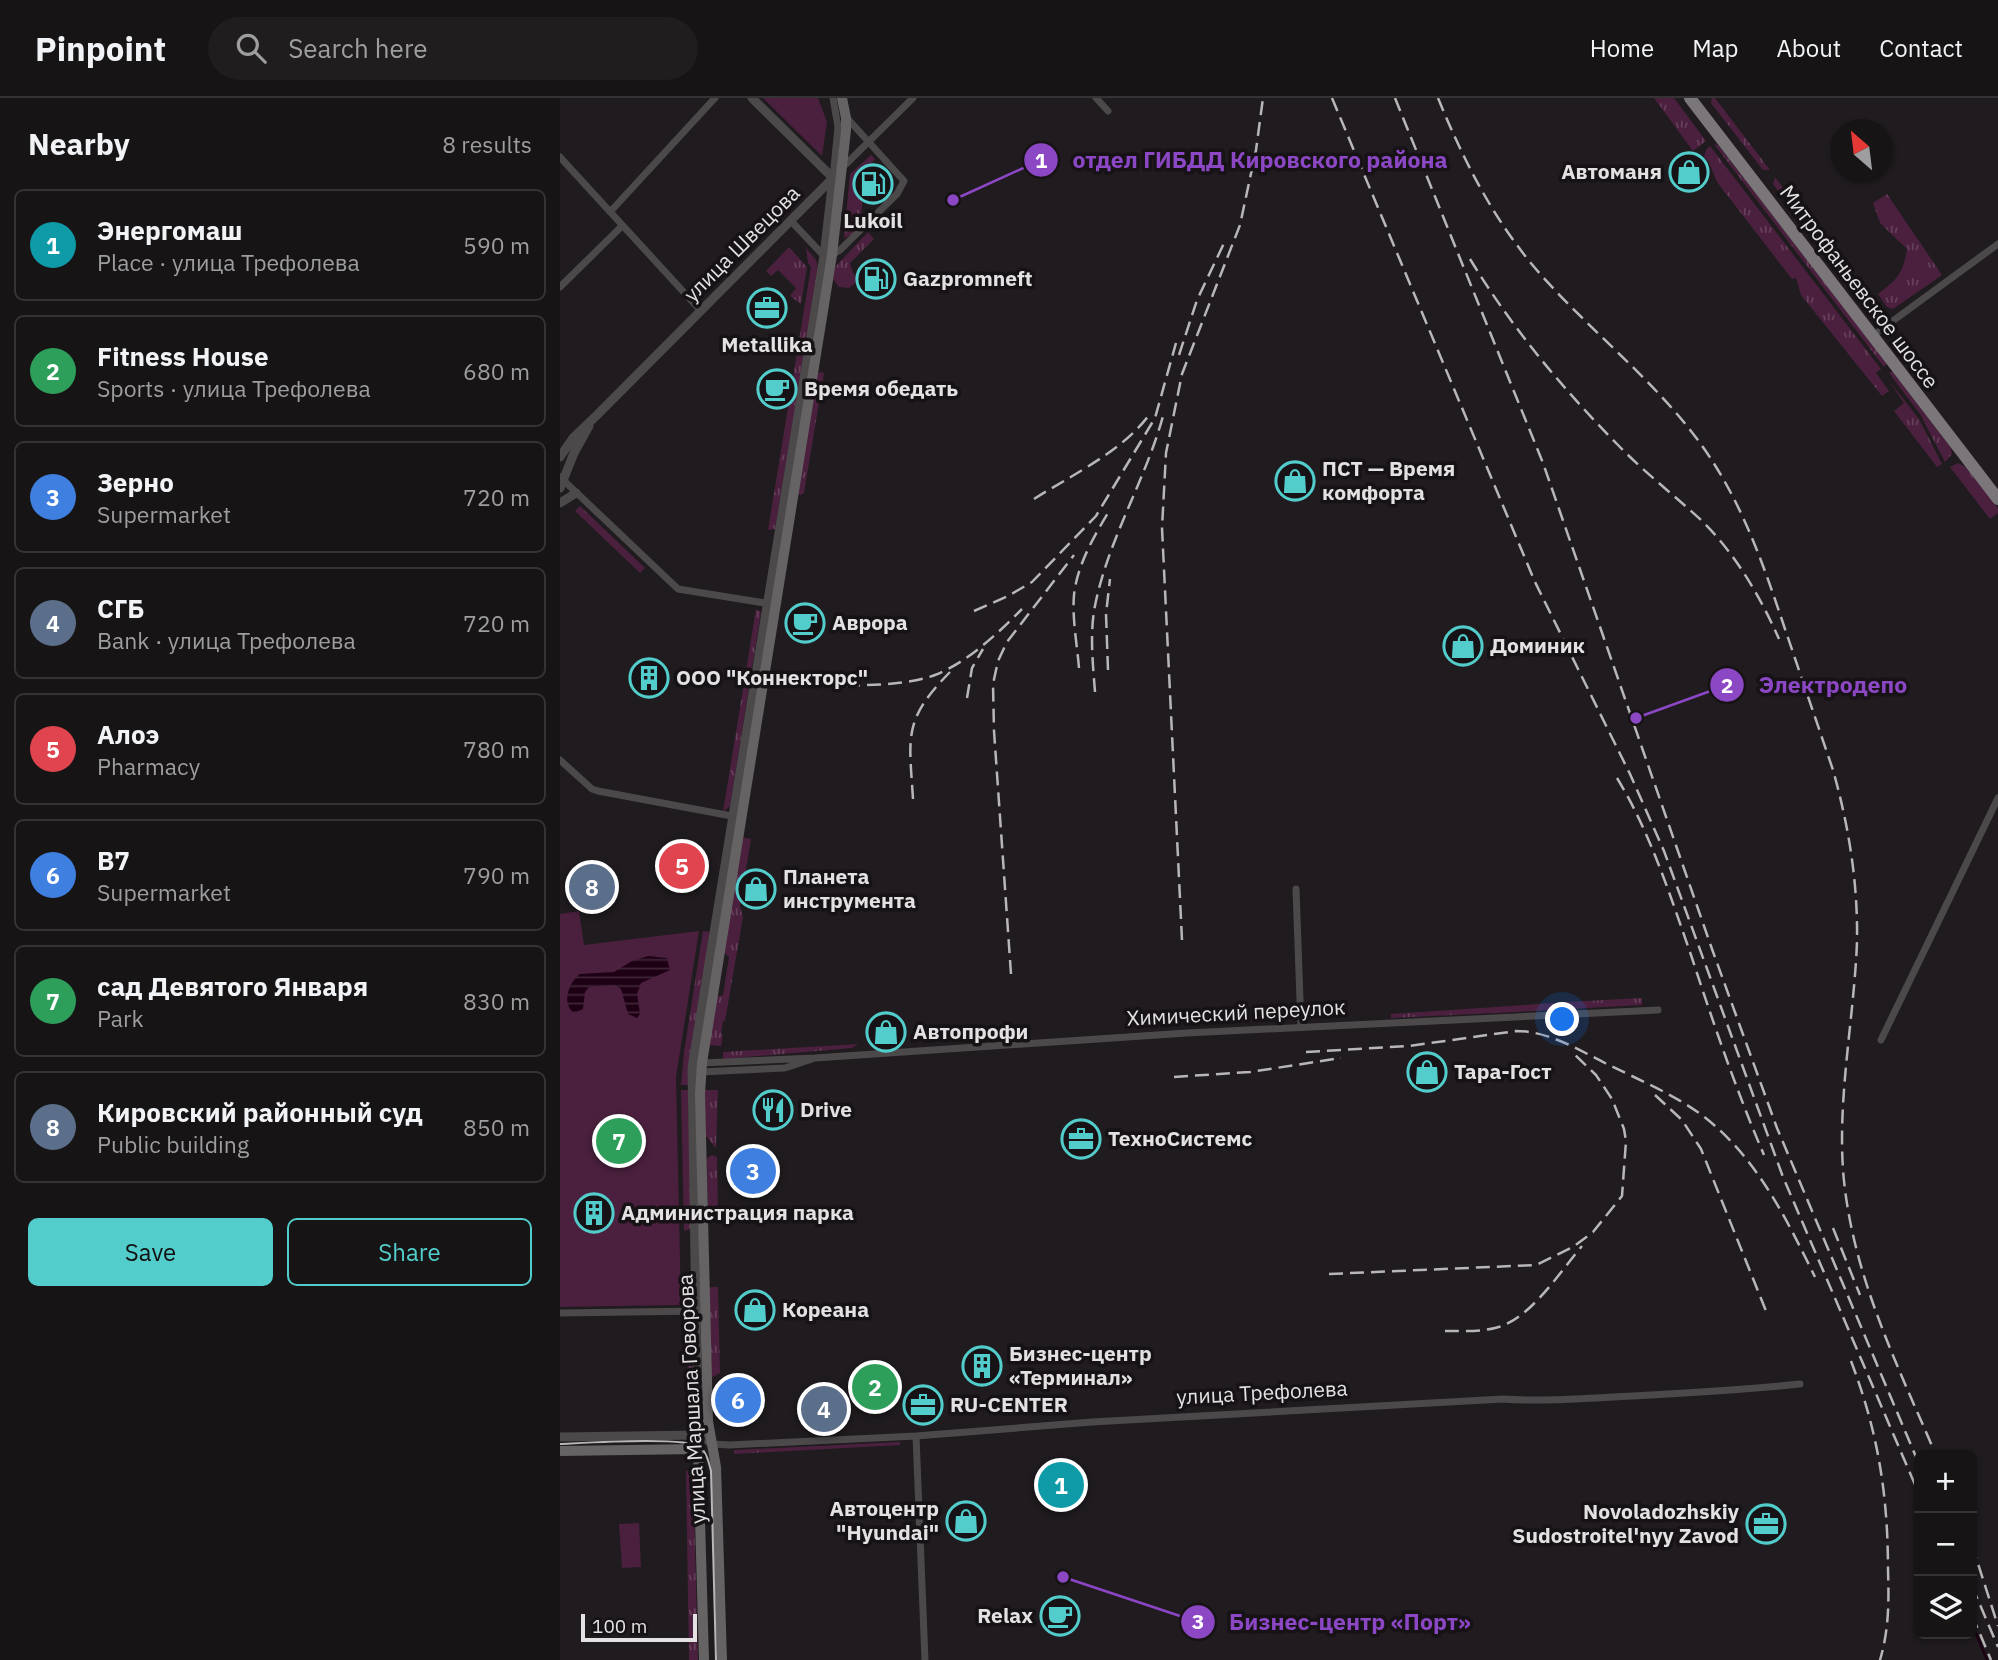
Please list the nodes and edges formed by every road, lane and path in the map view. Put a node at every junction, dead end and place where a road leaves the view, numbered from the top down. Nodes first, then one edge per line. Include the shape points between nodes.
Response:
1 (715, 98) edge
2 (752, 98) edge
3 (833, 98) edge
4 (842, 98) edge
5 (913, 98) edge
6 (1096, 98) edge
7 (1690, 98) edge
8 (1701, 98) edge
9 (1108, 111) dead end
10 (846, 118) junction
11 (870, 141) junction
12 (560, 157) edge
13 (842, 168) junction
14 (833, 177) junction
15 (610, 212) junction
16 (791, 221) junction
17 (622, 226) junction
18 (1998, 244) edge
19 (828, 256) junction
20 (560, 287) edge
21 (701, 311) junction
22 (1879, 331) junction
23 (596, 416) junction
24 (560, 457) edge
25 (561, 482) edge
26 (1998, 486) edge
27 (576, 493) junction
28 (1998, 499) edge
29 (560, 503) edge
30 (771, 604) junction
31 (560, 761) edge
32 (1998, 798) edge
33 (737, 817) junction
34 (1296, 889) dead end
35 (1658, 1010) dead end
36 (1301, 1027) junction
37 (1881, 1040) dead end
38 (698, 1068) junction
39 (701, 1310) junction
40 (560, 1312) edge
41 (1800, 1384) dead end
42 (699, 1435) junction
43 (916, 1436) junction
44 (560, 1437) edge
45 (713, 1444) junction
46 (698, 1449) junction
47 (560, 1451) edge
48 (704, 1660) edge
49 (722, 1660) edge
50 (925, 1660) edge

1 - 15 street
2 - 14 street
3 - 14 street, улица Маршала Говорова via 838,127
4 - 10 main road, улица Маршала Говорова
5 - 11 street, улица Швецова
6 - 9 street
7 - 28 main road, Митрофаньевское шоссе
8 - 22 main road, Митрофаньевское шоссе
10 - 11 street
10 - 13 main road, улица Маршала Говорова
11 - 13 street, улица Швецова
11 - 19 street via 904,181 897,194 840,250
12 - 15 street
13 - 14 street, улица Швецова
13 - 19 main road, улица Маршала Говорова
14 - 16 street, улица Швецова
14 - 19 street, улица Маршала Говорова
15 - 17 street
16 - 19 street
16 - 21 street, улица Швецова
17 - 20 street
17 - 21 street
18 - 22 street
19 - 30 main road, улица Маршала Говорова
21 - 23 street, улица Швецова
22 - 26 main road, Митрофаньевское шоссе
23 - 24 street, улица Швецова
23 - 25 street, улица Швецова
25 - 27 street
27 - 29 street
27 - 30 street via 678,589
30 - 33 main road, улица Маршала Говорова
31 - 33 street via 598,791
32 - 37 street
33 - 38 main road, улица Маршала Говорова
34 - 36 street
35 - 36 street, Химический переулок
36 - 38 street, Химический переулок via 816,1058 785,1068
38 - 39 main road, улица Маршала Говорова
39 - 40 street
39 - 42 street, улица Маршала Говорова
39 - 45 main road, улица Маршала Говорова
41 - 43 street, улица Трефолева via 1104,1421
42 - 44 street
42 - 45 street
42 - 46 street, улица Маршала Говорова
43 - 45 street, улица Трефолева
43 - 50 street
45 - 49 main road, улица Маршала Говорова
46 - 47 main road
46 - 48 main road, улица Маршала Говорова

